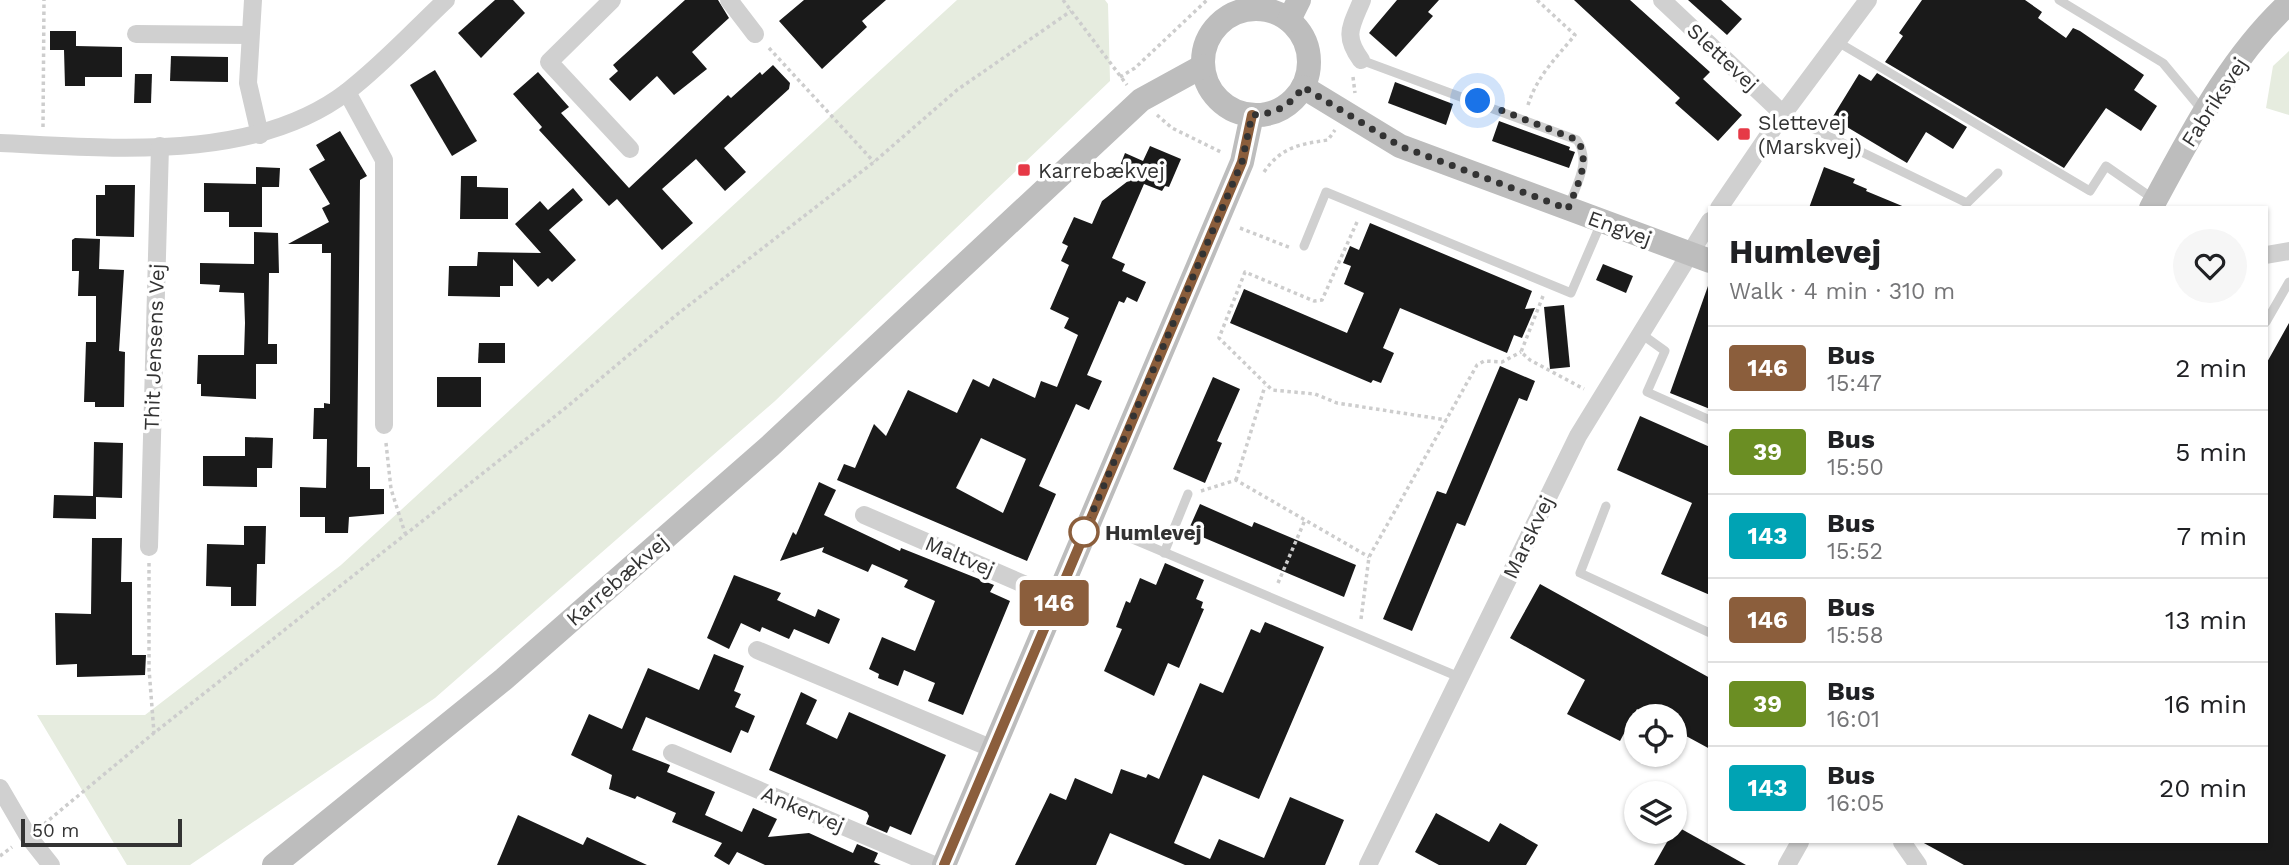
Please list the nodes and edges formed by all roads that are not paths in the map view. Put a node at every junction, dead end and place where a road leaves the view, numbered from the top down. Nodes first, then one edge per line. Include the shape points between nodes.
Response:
1 (253, 0) edge
2 (446, 0) edge
3 (612, 0) edge
4 (729, 0) edge
5 (1362, 0) edge
6 (1662, 0) edge
7 (1868, 0) edge
8 (2059, 0) edge
9 (2289, 3) edge
10 (1294, 10) edge
11 (136, 34) dead end
12 (755, 34) road end
13 (249, 35) junction
14 (1836, 41) junction
15 (1361, 60) joint
16 (1203, 66) junction
17 (1303, 87) junction
18 (347, 92) junction
19 (2203, 112) junction
20 (1783, 114) junction
21 (1252, 115) junction
22 (260, 135) junction
23 (0, 143) edge
24 (160, 146) junction
25 (630, 149) dead end
26 (1998, 173) dead end
27 (2154, 204) edge
28 (1720, 206) edge
29 (1568, 209) junction
30 (1602, 222) junction
31 (1708, 228) edge
32 (1304, 246) road end
33 (2289, 251) edge
34 (2268, 255) edge
35 (1699, 257) edge
36 (2289, 282) edge
37 (2268, 319) edge
38 (1640, 333) junction
39 (1708, 418) edge
40 (384, 425) road end
41 (1188, 494) road end
42 (1606, 506) dead end
43 (864, 515) dead end
44 (1128, 537) dead end
45 (149, 547) road end
46 (1164, 552) junction
47 (1056, 598) junction
48 (1708, 632) edge
49 (757, 650) dead end
50 (1459, 677) junction
51 (993, 749) junction
52 (672, 753) dead end
53 (0, 788) edge
54 (1799, 843) edge
55 (1903, 843) edge
56 (51, 865) edge
57 (274, 865) edge
58 (934, 865) edge
59 (944, 865) edge
60 (1368, 865) edge
61 (1787, 865) edge
62 (1918, 865) edge

1 - 13 street
2 - 18 street
3 - 25 street via 549,62
4 - 12 street
5 - 15 street via 1349,44
6 - 20 street, Slettevej
7 - 14 street
8 - 19 lane via 2163,63
9 - 19 street, Fabriksvej via 2255,39
10 - 16 street via 1256,9 1231,16 1212,33
10 - 17 street via 1310,58
11 - 13 street
13 - 22 street via 248,83
14 - 20 street
14 - 27 lane via 2090,191 2106,166
15 - 29 lane via 1577,140 1585,150 1584,162
16 - 21 street via 1206,81 1224,105
16 - 57 street, Karrebækvej via 1141,100 770,446 504,679
17 - 21 street via 1282,109
17 - 29 street, Engvej via 1400,146
18 - 22 street
18 - 40 street via 384,160
19 - 27 street, Fabriksvej
20 - 26 lane via 1967,202
20 - 28 street
21 - 47 street via 1242,162
22 - 24 street
23 - 24 street
24 - 45 street, Thit Jensens Vej
29 - 30 street, Engvej
30 - 32 lane via 1571,293 1326,192
30 - 35 street, Engvej
31 - 35 street, Marskvej
33 - 34 street
35 - 38 street, Marskvej
36 - 37 lane
38 - 39 lane via 1665,351 1647,392
38 - 50 street, Marskvej via 1578,436
41 - 46 lane
42 - 48 lane via 1580,573
43 - 47 street, Maltvej
44 - 46 lane
46 - 50 lane
47 - 51 street
49 - 51 street
50 - 60 street, Marskvej
51 - 59 street
52 - 58 street, Ankervej
53 - 56 street
54 - 61 street
55 - 62 street

